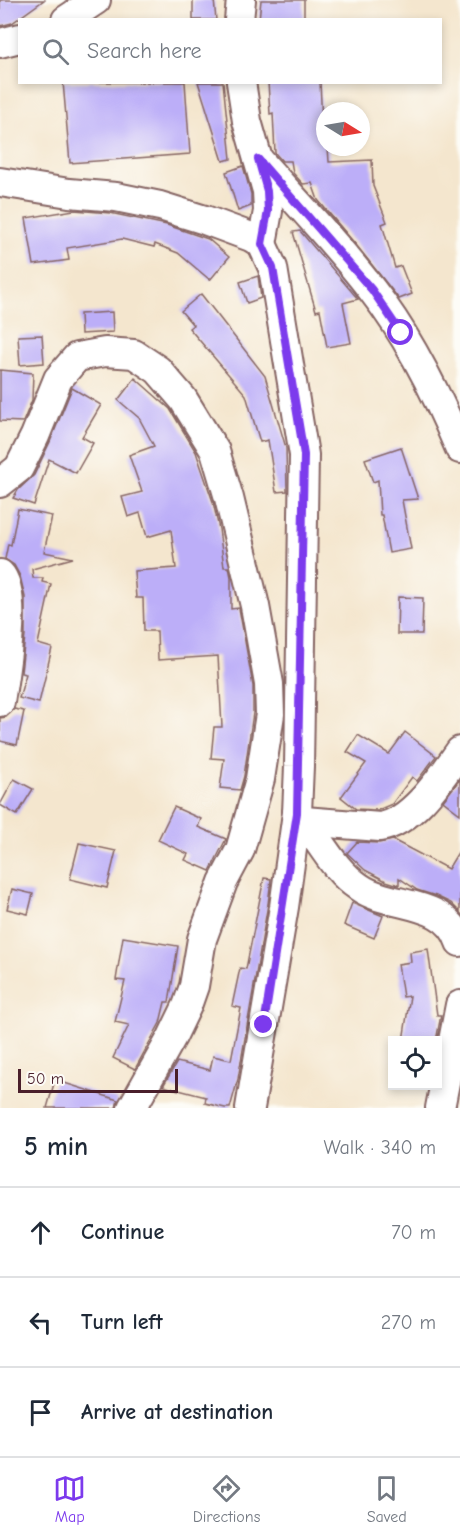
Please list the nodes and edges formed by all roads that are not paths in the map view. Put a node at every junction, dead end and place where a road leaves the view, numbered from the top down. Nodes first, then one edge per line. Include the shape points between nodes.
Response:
1 (96, 0) edge
2 (240, 0) edge
3 (69, 18) edge
4 (239, 18) edge
5 (18, 38) edge
6 (0, 43) edge
7 (241, 84) edge
8 (258, 159) junction
9 (0, 182) edge
10 (262, 244) junction
11 (460, 449) edge
12 (0, 483) edge
13 (0, 574) edge
14 (0, 702) edge
15 (460, 751) edge
16 (301, 817) junction
17 (460, 942) edge
18 (460, 1005) edge
19 (264, 1025) junction
20 (132, 1108) edge
21 (250, 1108) edge
22 (261, 1108) edge
23 (440, 1108) edge

1 - 3 street
2 - 4 street
5 - 6 street
7 - 8 street
8 - 10 street via 268,211
8 - 11 street via 372,290 421,368
9 - 10 street via 160,206
10 - 16 street via 273,268 304,455
12 - 20 street via 19,468 58,379 77,357 105,352 134,354 158,370 183,399 215,451 255,606 269,684 270,714 260,779 240,850 223,882 202,939 187,1006
13 - 14 street via 5,579 10,619
15 - 16 street via 411,811 391,825
16 - 17 street via 337,867 359,887 446,919
16 - 19 street
18 - 23 street
19 - 21 street
19 - 22 street

